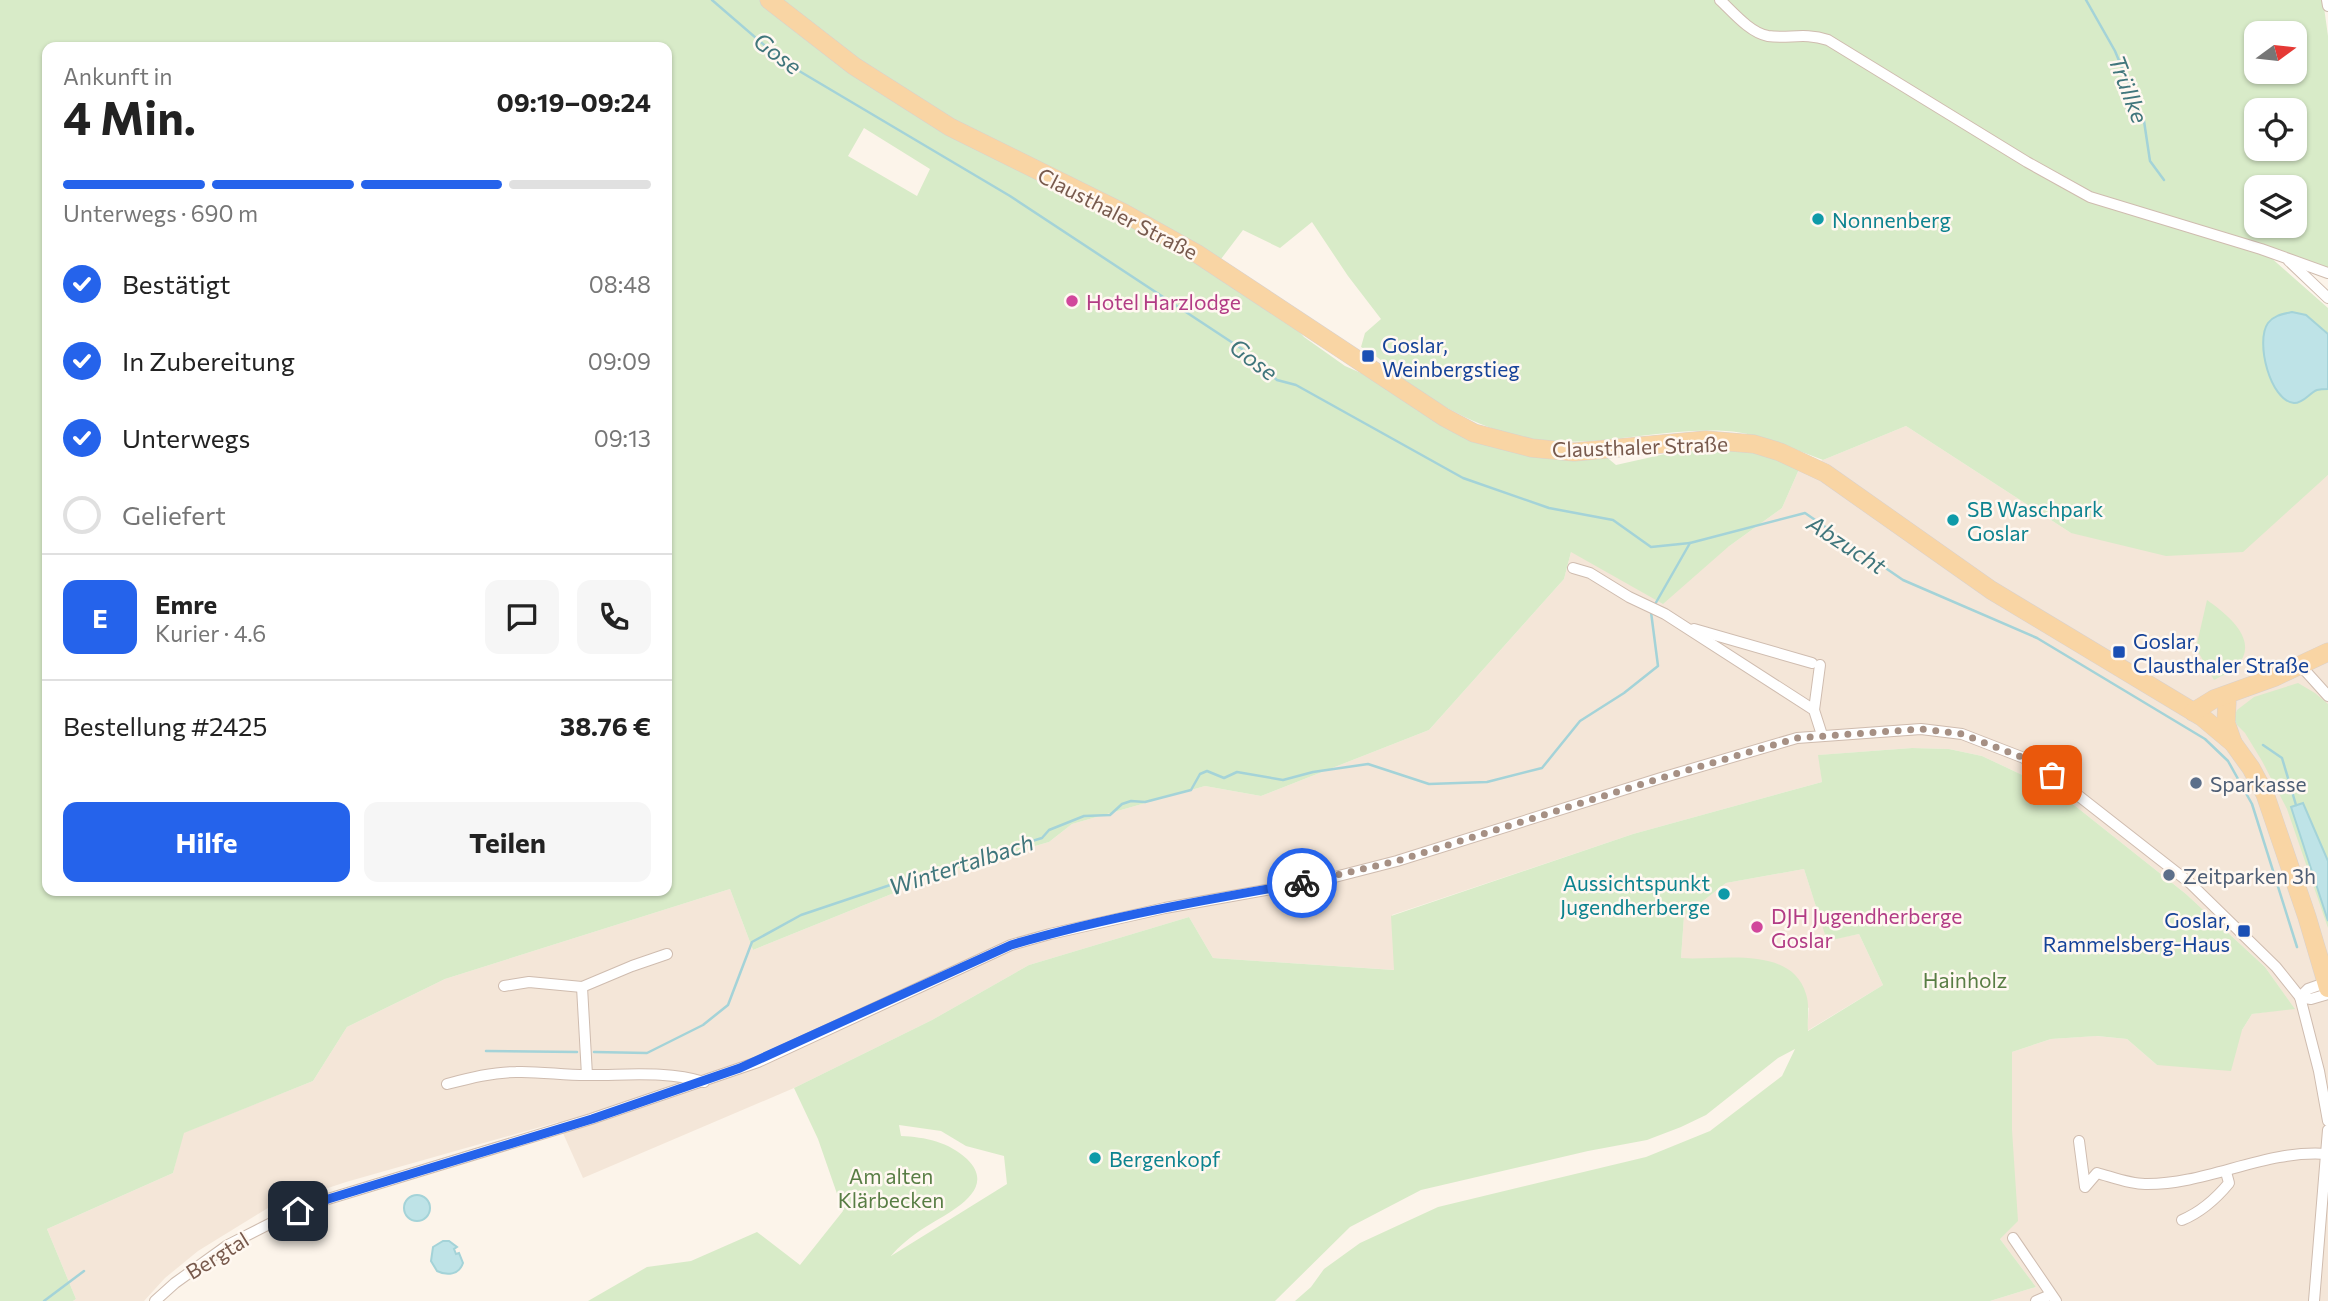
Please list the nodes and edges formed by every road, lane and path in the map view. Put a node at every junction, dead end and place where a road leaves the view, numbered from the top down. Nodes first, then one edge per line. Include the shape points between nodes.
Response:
1 (769, 0) edge
2 (1720, 0) edge
3 (2327, 0) edge
4 (2328, 6) edge
5 (2284, 257) junction
6 (2328, 273) edge
7 (2328, 298) edge
8 (1573, 568) dead end
9 (1682, 625) junction
10 (2328, 652) edge
11 (2301, 666) junction
12 (2233, 696) junction
13 (2328, 696) edge
14 (1814, 710) junction
15 (2197, 715) junction
16 (1822, 735) junction
17 (2233, 743) junction
18 (2307, 917) junction
19 (667, 954) dead end
20 (2328, 962) edge
21 (503, 986) dead end
22 (582, 987) junction
23 (2328, 987) edge
24 (2300, 997) junction
25 (587, 1075) junction
26 (704, 1082) junction
27 (447, 1084) dead end
28 (2328, 1121) edge
29 (2328, 1130) edge
30 (2079, 1141) dead end
31 (2327, 1154) edge
32 (2226, 1172) junction
33 (2182, 1220) dead end
34 (2013, 1238) dead end
35 (2053, 1298) edge
36 (155, 1301) edge
37 (2036, 1301) edge
38 (2314, 1301) edge

1 - 15 main road, Clausthaler Straße via 854,66 950,127 1196,253 1474,433 1554,451 1706,440 1754,444 1780,452 1841,483 1991,590
2 - 5 street via 1766,36 1828,40 2090,197
3 - 4 street
5 - 6 street
5 - 7 street
8 - 9 street
9 - 14 street
9 - 14 street via 1816,664
10 - 11 main road
11 - 12 main road
11 - 13 street
12 - 15 main road via 2214,699
12 - 17 main road via 2226,723
14 - 16 street
15 - 17 main road, Clausthaler Straße
16 - 24 street, Bergtal via 1921,729 1962,734 2024,758 2190,883 2276,967
16 - 26 street, Bergtal via 1797,738 1661,778 1397,861 1011,945 758,1062
17 - 18 main road, Clausthaler Straße via 2265,794
18 - 20 main road, Clausthaler Straße
18 - 23 main road, Clausthaler Straße
19 - 22 street
21 - 22 street via 529,982
22 - 25 street
23 - 24 street via 2308,989
24 - 28 street
25 - 26 street via 659,1074
25 - 27 street via 515,1072
26 - 36 street, Bergtal via 328,1199 228,1245
29 - 31 street
30 - 32 street via 2085,1186 2097,1173 2142,1185
31 - 32 street via 2302,1152
31 - 38 street
32 - 33 street via 2229,1183 2220,1194
34 - 35 street
35 - 37 street

